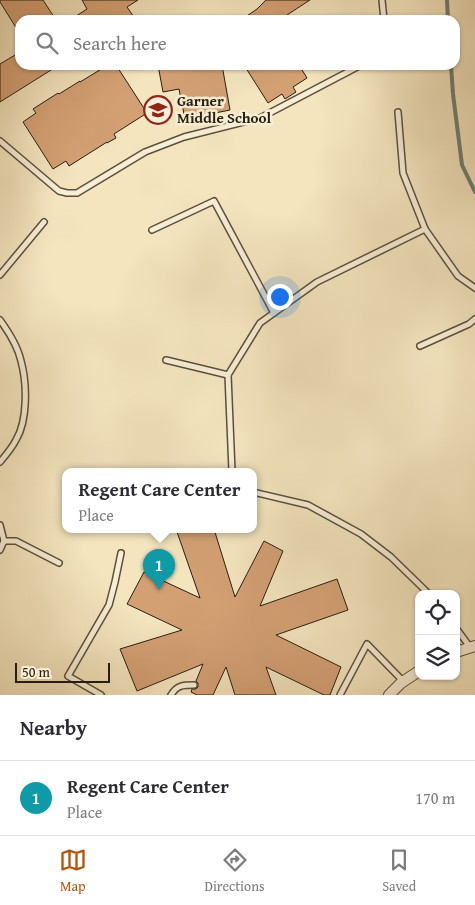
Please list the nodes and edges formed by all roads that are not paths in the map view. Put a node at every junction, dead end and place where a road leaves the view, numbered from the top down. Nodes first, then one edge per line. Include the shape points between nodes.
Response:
1 (382, 0) edge
2 (384, 15) edge
3 (351, 70) edge
4 (398, 112) dead end
5 (0, 141) edge
6 (44, 222) dead end
7 (426, 229) junction
8 (152, 230) dead end
9 (0, 275) edge
10 (475, 288) edge
11 (274, 313) junction
12 (475, 319) edge
13 (0, 320) edge
14 (420, 346) dead end
15 (166, 360) dead end
16 (228, 375) junction
17 (0, 462) edge
18 (232, 468) edge
19 (257, 493) edge
20 (0, 525) edge
21 (4, 541) junction
22 (0, 550) edge
23 (120, 553) dead end
24 (58, 563) dead end
25 (425, 590) edge
26 (460, 632) edge
27 (472, 646) edge
28 (460, 650) edge
29 (415, 674) edge
30 (404, 681) junction
31 (194, 685) dead end
32 (101, 695) edge
33 (170, 695) edge
34 (340, 695) edge
35 (388, 695) edge

1 - 2 lane
3 - 5 lane via 260,118 184,137 145,152 76,193 59,191
4 - 7 lane via 403,173
6 - 9 lane
7 - 10 lane via 458,276
7 - 11 lane via 317,282
8 - 11 lane via 214,201
11 - 16 lane via 260,323
12 - 14 lane
13 - 17 lane via 21,360 25,390 25,414 17,440
15 - 16 lane
16 - 18 lane
19 - 25 lane via 308,505 361,534
20 - 21 lane
21 - 22 lane
21 - 24 lane via 16,541
23 - 32 lane via 109,606 68,676
26 - 27 lane
27 - 28 street
29 - 30 street
30 - 34 lane via 367,644
30 - 35 street
31 - 33 lane via 180,685

